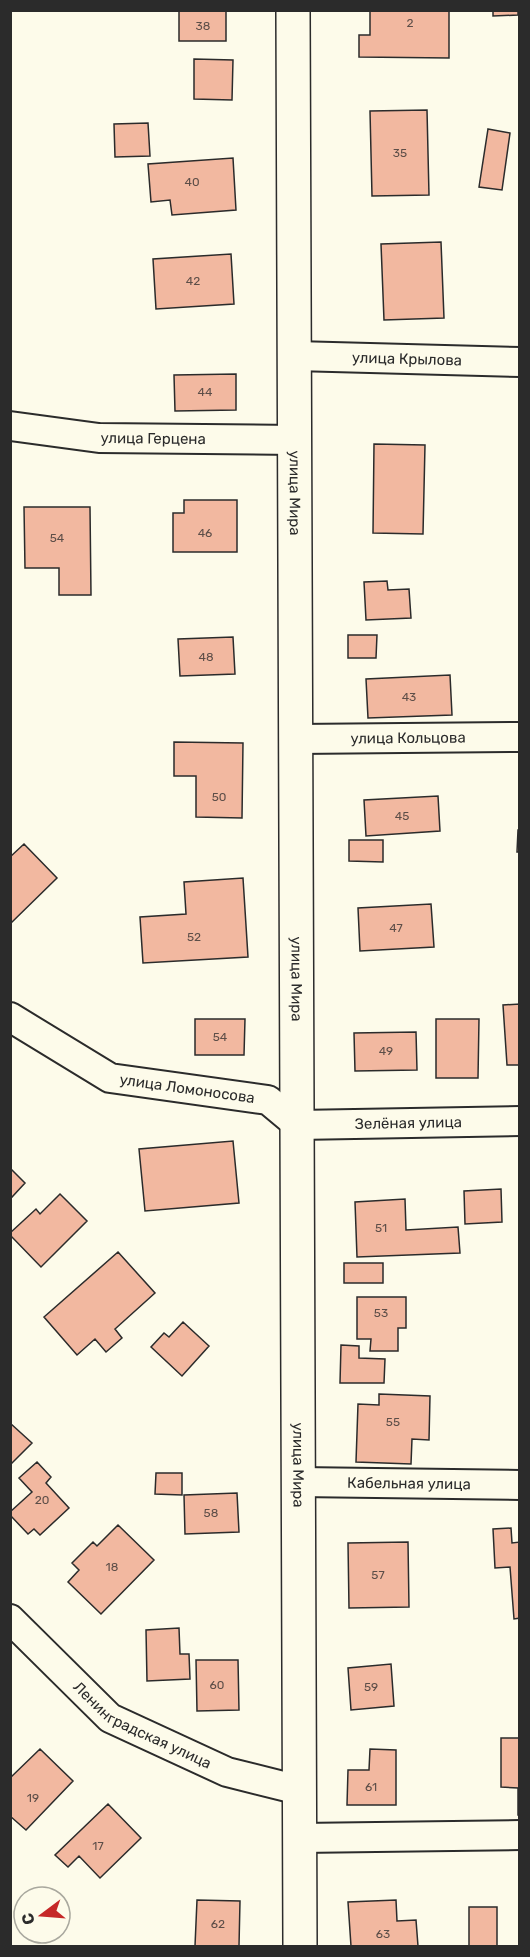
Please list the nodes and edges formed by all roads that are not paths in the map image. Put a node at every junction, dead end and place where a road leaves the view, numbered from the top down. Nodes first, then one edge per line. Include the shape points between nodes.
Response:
1 (293, 10) edge
2 (295, 356) junction
3 (519, 362) edge
4 (10, 426) edge
5 (295, 440) junction
6 (519, 737) edge
7 (297, 739) junction
8 (10, 1017) edge
9 (519, 1121) edge
10 (298, 1125) junction
11 (299, 1482) junction
12 (519, 1485) edge
13 (10, 1619) edge
14 (299, 1790) junction
15 (519, 1835) edge
16 (300, 1838) junction
17 (300, 1947) edge

1 - 2 main road, улица Мира
2 - 3 street, улица Крылова
2 - 5 main road, улица Мира
4 - 5 street, улица Герцена via 99,438
5 - 7 main road, улица Мира
6 - 7 street, улица Кольцова
7 - 10 main road, улица Мира
8 - 10 street, улица Ломоносова via 110,1078 268,1100
9 - 10 street, Зелёная улица
10 - 11 main road, улица Мира
11 - 12 street, Кабельная улица
11 - 14 main road, улица Мира
13 - 14 street, Ленинградская улица via 110,1718 227,1772
14 - 16 main road, улица Мира
15 - 16 street
16 - 17 main road, улица Мира

